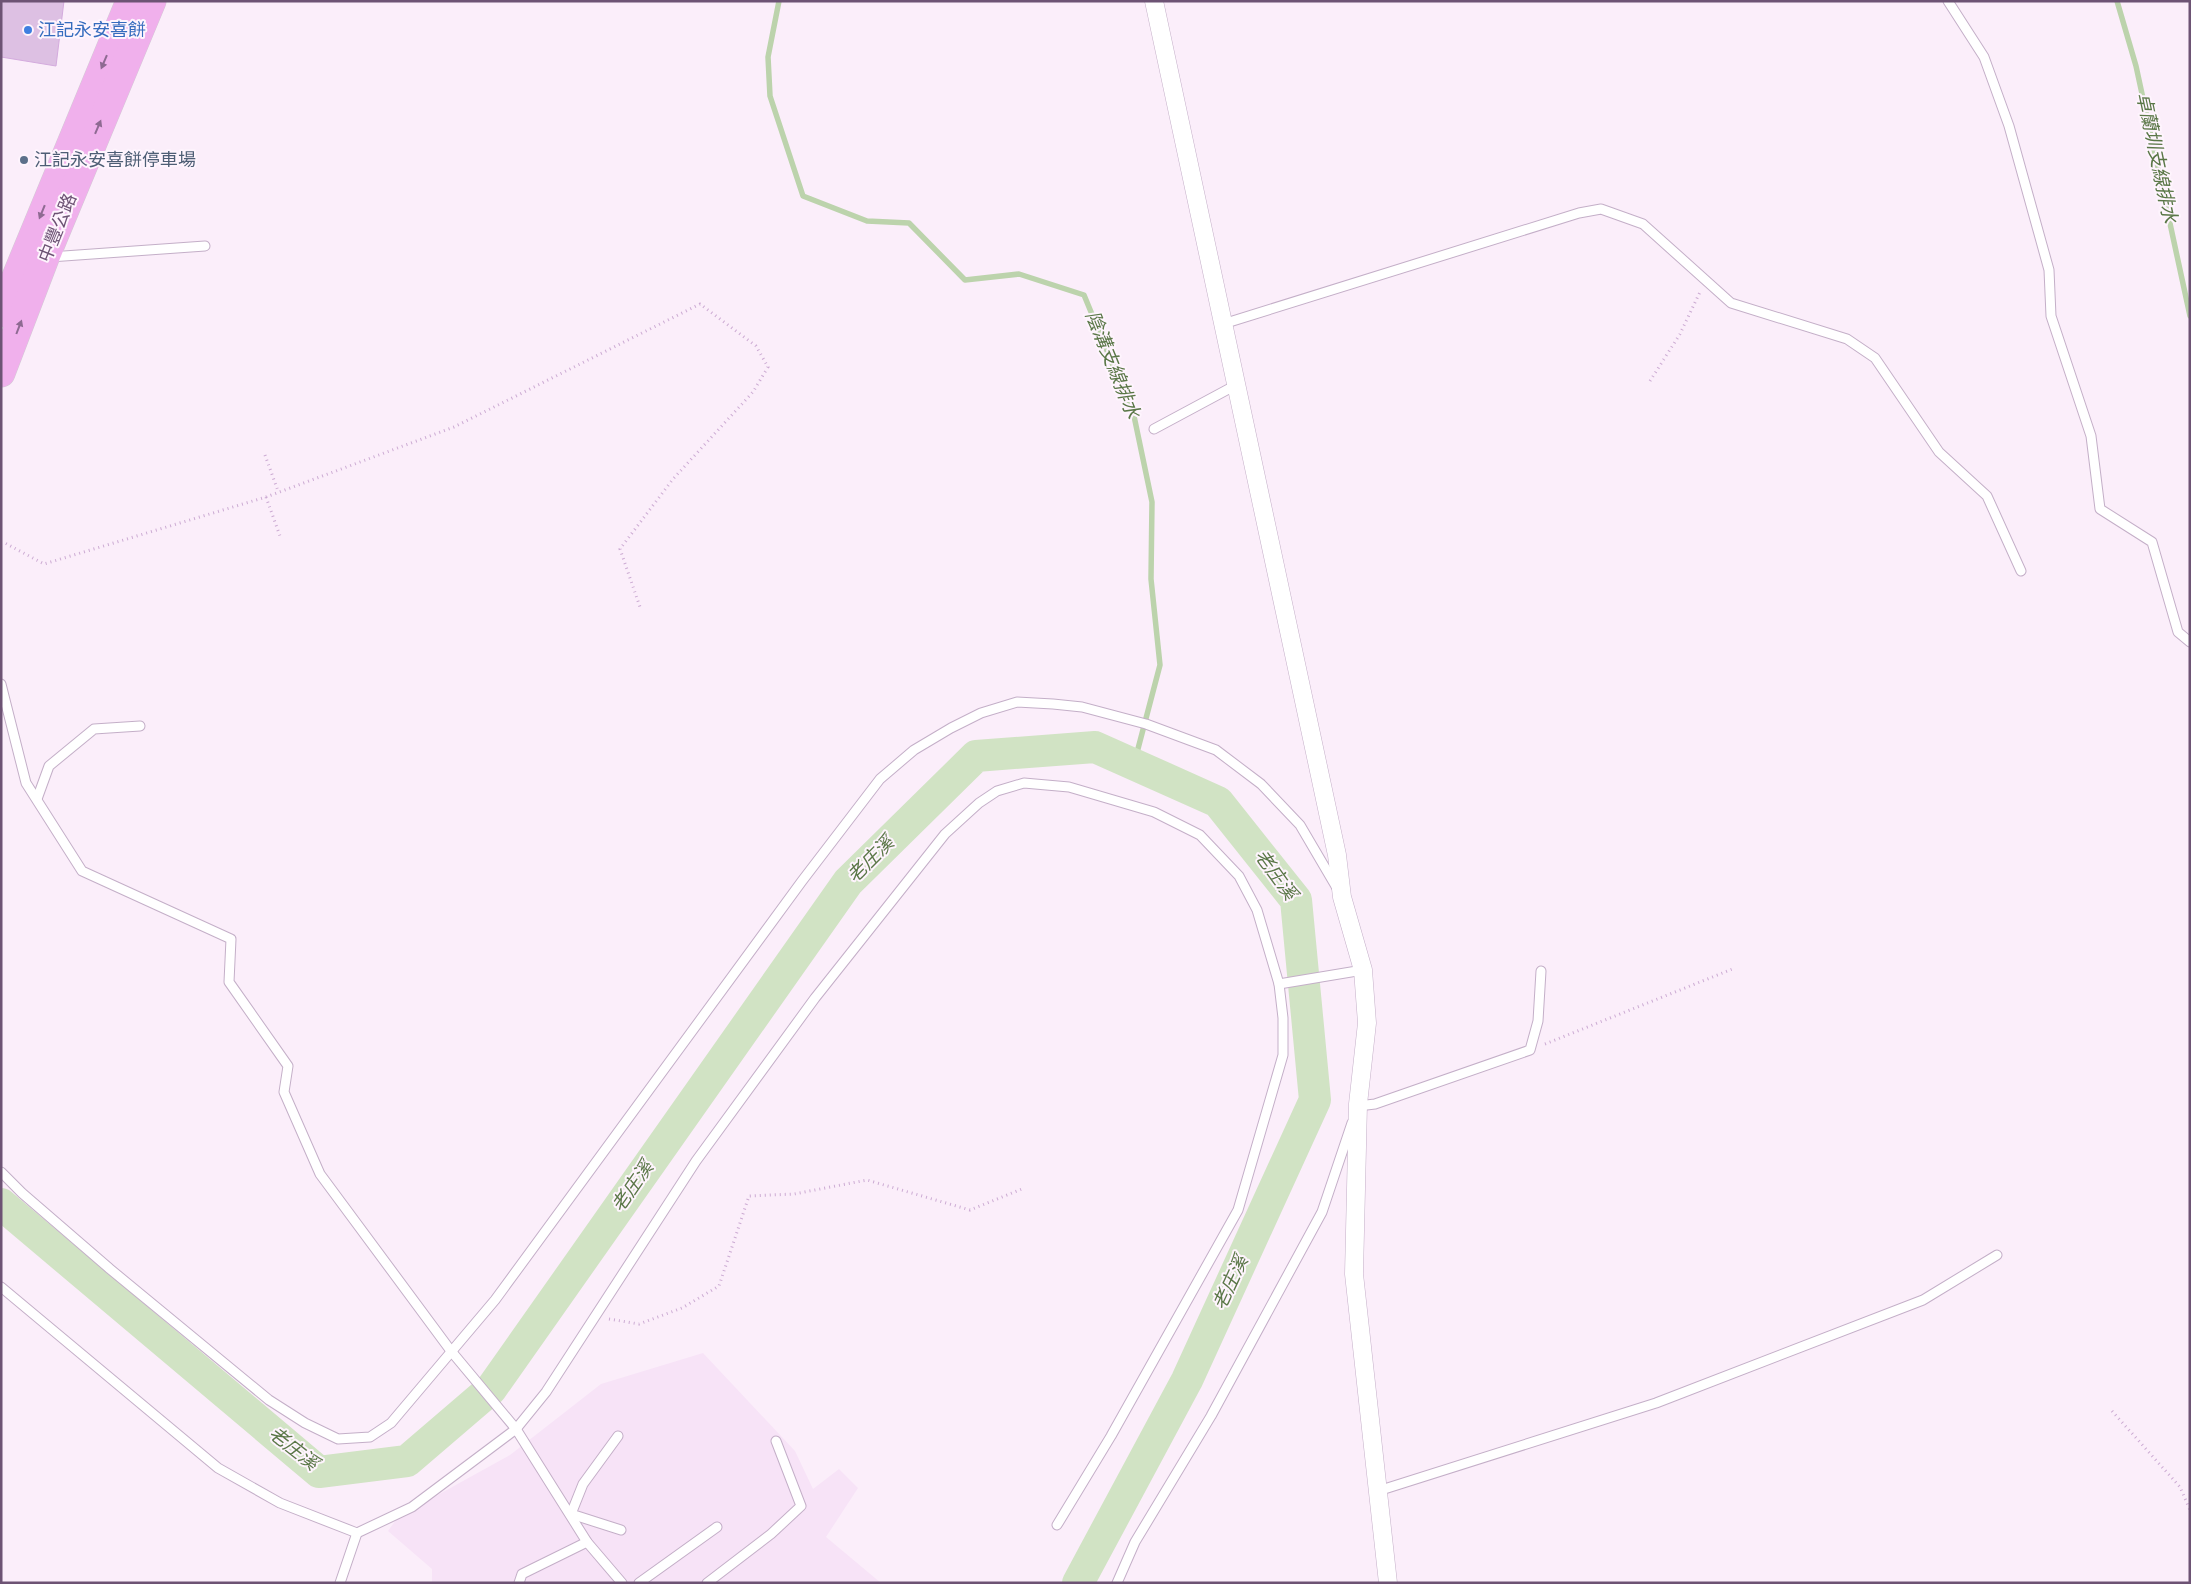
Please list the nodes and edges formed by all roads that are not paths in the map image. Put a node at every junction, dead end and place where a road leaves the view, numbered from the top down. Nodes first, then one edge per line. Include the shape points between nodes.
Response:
1 (130, 1) edge
2 (152, 1) edge
3 (1154, 1) edge
4 (1948, 1) edge
5 (204, 246) dead end
6 (36, 254) junction
7 (1, 313) edge
8 (1223, 324) junction
9 (1, 373) edge
10 (1236, 385) junction
11 (1154, 429) dead end
12 (2021, 571) dead end
13 (2190, 642) edge
14 (1, 684) edge
15 (140, 726) dead end
16 (37, 799) junction
17 (1342, 897) junction
18 (1363, 970) junction
19 (1541, 971) dead end
20 (1280, 984) junction
21 (1358, 1104) junction
22 (1, 1172) edge
23 (1996, 1255) dead end
24 (1, 1287) edge
25 (453, 1354) junction
26 (516, 1429) junction
27 (618, 1436) dead end
28 (776, 1441) dead end
29 (1378, 1491) junction
30 (571, 1514) junction
31 (1058, 1525) dead end
32 (717, 1527) dead end
33 (621, 1530) dead end
34 (357, 1533) junction
35 (587, 1542) junction
36 (340, 1583) edge
37 (519, 1583) edge
38 (622, 1583) edge
39 (639, 1583) edge
40 (707, 1583) edge
41 (1117, 1583) edge
42 (1388, 1583) edge

1 -> 6 main road, 中豐公路
6 -> 2 main road, 中豐公路
3 - 8 street
4 - 13 lane via 1984,57 2009,126 2049,270 2051,316 2091,436 2100,509 2152,542 2178,632
5 - 6 lane
6 - 7 main road, 中豐公路
9 -> 6 main road, 中豐公路
8 - 10 street
8 - 12 lane via 1579,213 1601,209 1643,224 1731,303 1847,339 1876,358 1939,452 1987,496
10 - 11 lane
10 - 17 street via 1337,855
14 - 16 lane via 26,782
15 - 16 lane via 94,729 49,766
16 - 25 lane via 82,871 231,939 229,982 288,1066 284,1092 320,1174
17 - 18 street
17 - 25 lane via 1300,825 1261,784 1216,750 1146,724 1082,707 1053,704 1017,702 981,713 951,728 914,750 880,779
18 - 20 lane
18 - 21 street via 1367,1023
19 - 21 lane via 1538,1021 1530,1050 1375,1104
20 - 26 lane via 1257,910 1239,876 1200,835 1154,812 1069,787 1024,783 997,791 945,834 815,998 696,1161 546,1392
20 - 31 lane via 1283,1055 1238,1210
21 - 29 street via 1354,1274
21 - 41 lane via 1322,1212 1211,1416 1135,1542
22 - 25 lane via 110,1270 269,1400 338,1440 370,1437 391,1423
23 - 29 lane via 1923,1300 1656,1403
24 - 34 lane via 218,1468 280,1503
25 - 26 lane
26 - 30 lane
26 - 34 lane via 412,1507
27 - 30 lane via 583,1484
28 - 40 lane via 801,1506 771,1534
29 - 42 street
30 - 33 lane
30 - 35 lane
32 - 39 lane
34 - 36 lane
35 - 37 lane via 522,1574
35 - 38 lane

